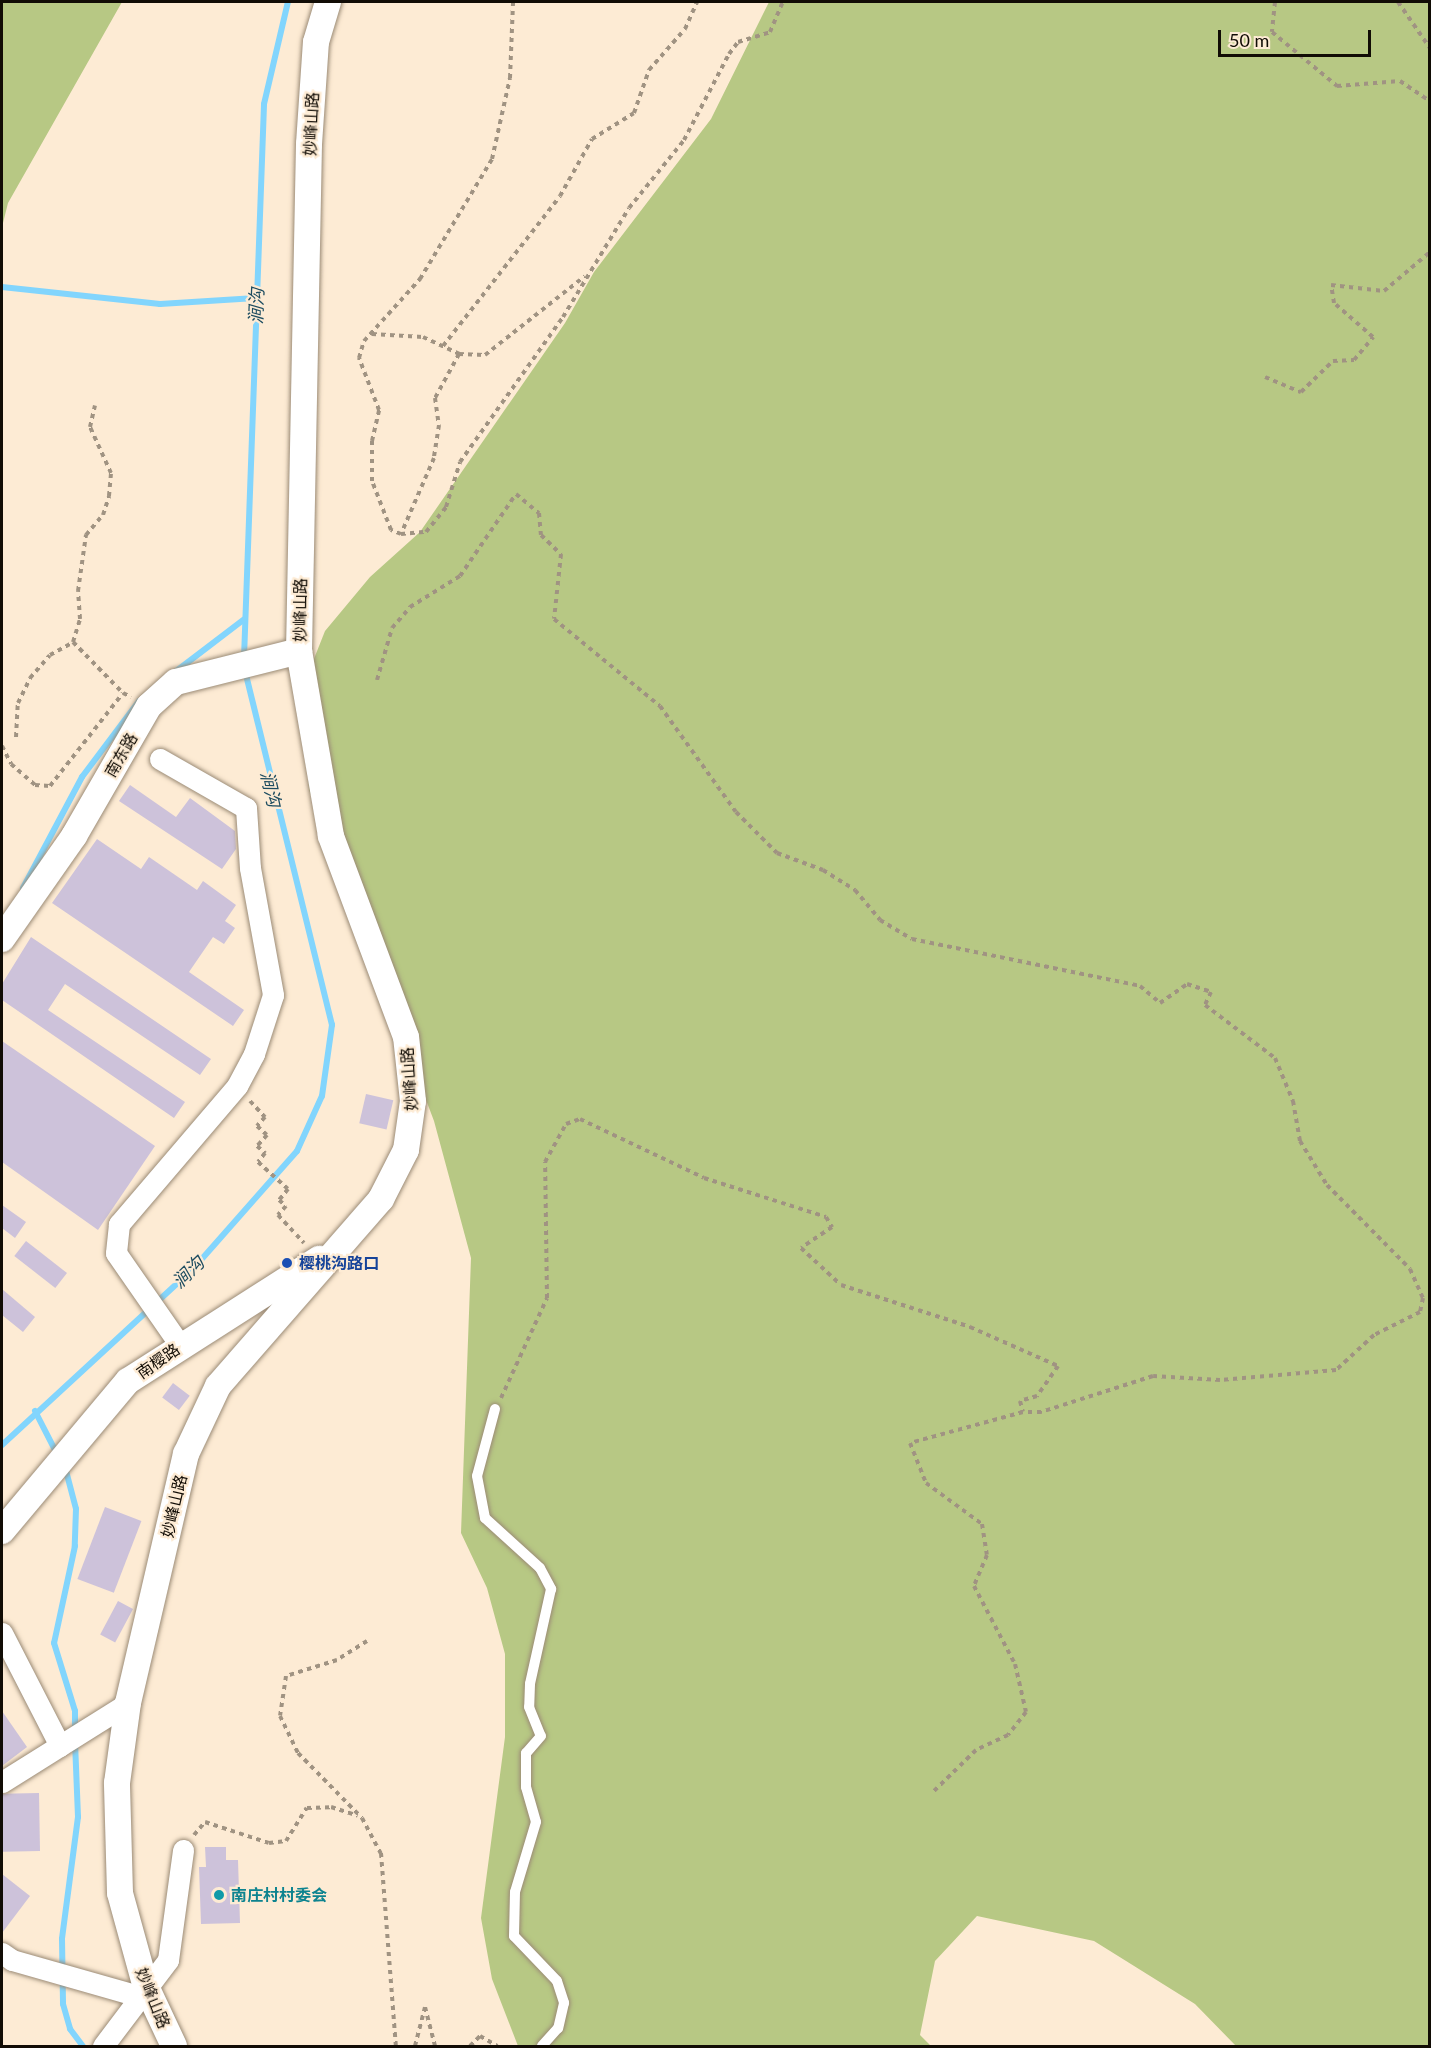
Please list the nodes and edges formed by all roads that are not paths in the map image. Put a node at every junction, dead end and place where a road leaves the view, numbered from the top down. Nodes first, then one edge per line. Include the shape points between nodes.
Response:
1 (328, 2) edge
2 (299, 651) junction
3 (160, 759) dead end
4 (2, 939) edge
5 (352, 1234) junction
6 (180, 1345) junction
7 (495, 1409) road end
8 (2, 1531) edge
9 (2, 1633) edge
10 (128, 1704) junction
11 (63, 1745) junction
12 (2, 1782) edge
13 (183, 1850) road end
14 (2, 1953) edge
15 (142, 1990) junction
16 (103, 2046) edge
17 (174, 2046) edge
18 (542, 2046) edge

1 - 2 street, 妙峰山路 via 316,42 309,144
2 - 4 street, 南东路 via 176,682 149,706 74,836
2 - 5 street, 妙峰山路 via 331,836 411,1062 413,1101 406,1150 381,1199
3 - 6 street via 246,808 250,868 273,995 254,1054 237,1086 119,1224 116,1253
5 - 6 street, 南樱路
5 - 10 street, 妙峰山路 via 218,1386 193,1430
6 - 8 street, 南樱路 via 128,1381
7 - 18 lane via 477,1476 485,1518 540,1568 551,1589 530,1684 528,1707 541,1736 526,1753 525,1787 536,1822 515,1892 514,1936 556,1981 564,2003 558,2028
9 - 11 street
10 - 11 street
10 - 15 street, 妙峰山路 via 117,1783 120,1893
11 - 12 street
13 - 15 street via 168,1960
14 - 15 street via 12,1960
15 - 16 street
15 - 17 street, 妙峰山路

